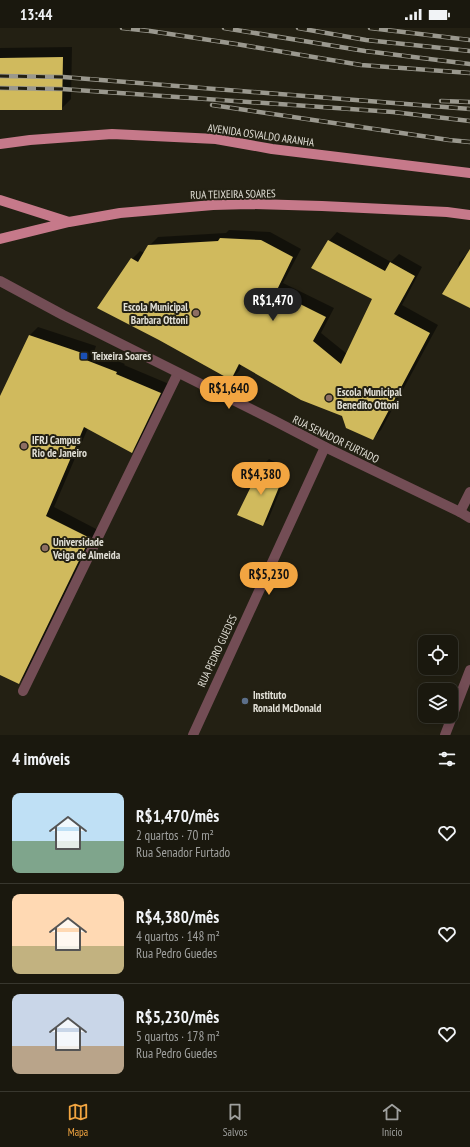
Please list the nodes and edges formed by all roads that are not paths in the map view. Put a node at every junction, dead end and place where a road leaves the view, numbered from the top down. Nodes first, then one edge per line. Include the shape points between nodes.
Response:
1 (0, 144) edge
2 (470, 174) edge
3 (0, 200) edge
4 (470, 215) edge
5 (69, 222) junction
6 (0, 240) edge
7 (0, 281) edge
8 (178, 373) junction
9 (325, 447) junction
10 (470, 492) edge
11 (460, 512) junction
12 (470, 518) edge
13 (470, 670) edge
14 (23, 691) dead end
15 (193, 735) edge
16 (445, 735) edge

1 - 2 main road, AVENIDA OSVALDO ARANHA via 112,134 216,139 272,149
3 - 5 main road
4 - 5 main road, RUA TEIXEIRA SOARES via 250,204 149,210
5 - 6 main road, RUA TEIXEIRA SOARES
7 - 8 street, RUA SENADOR FURTADO
8 - 9 street, RUA SENADOR FURTADO
8 - 14 street
9 - 11 street, RUA SENADOR FURTADO
9 - 15 street, RUA PEDRO GUEDES
10 - 11 street
11 - 12 street, RUA SENADOR FURTADO
13 - 16 street

